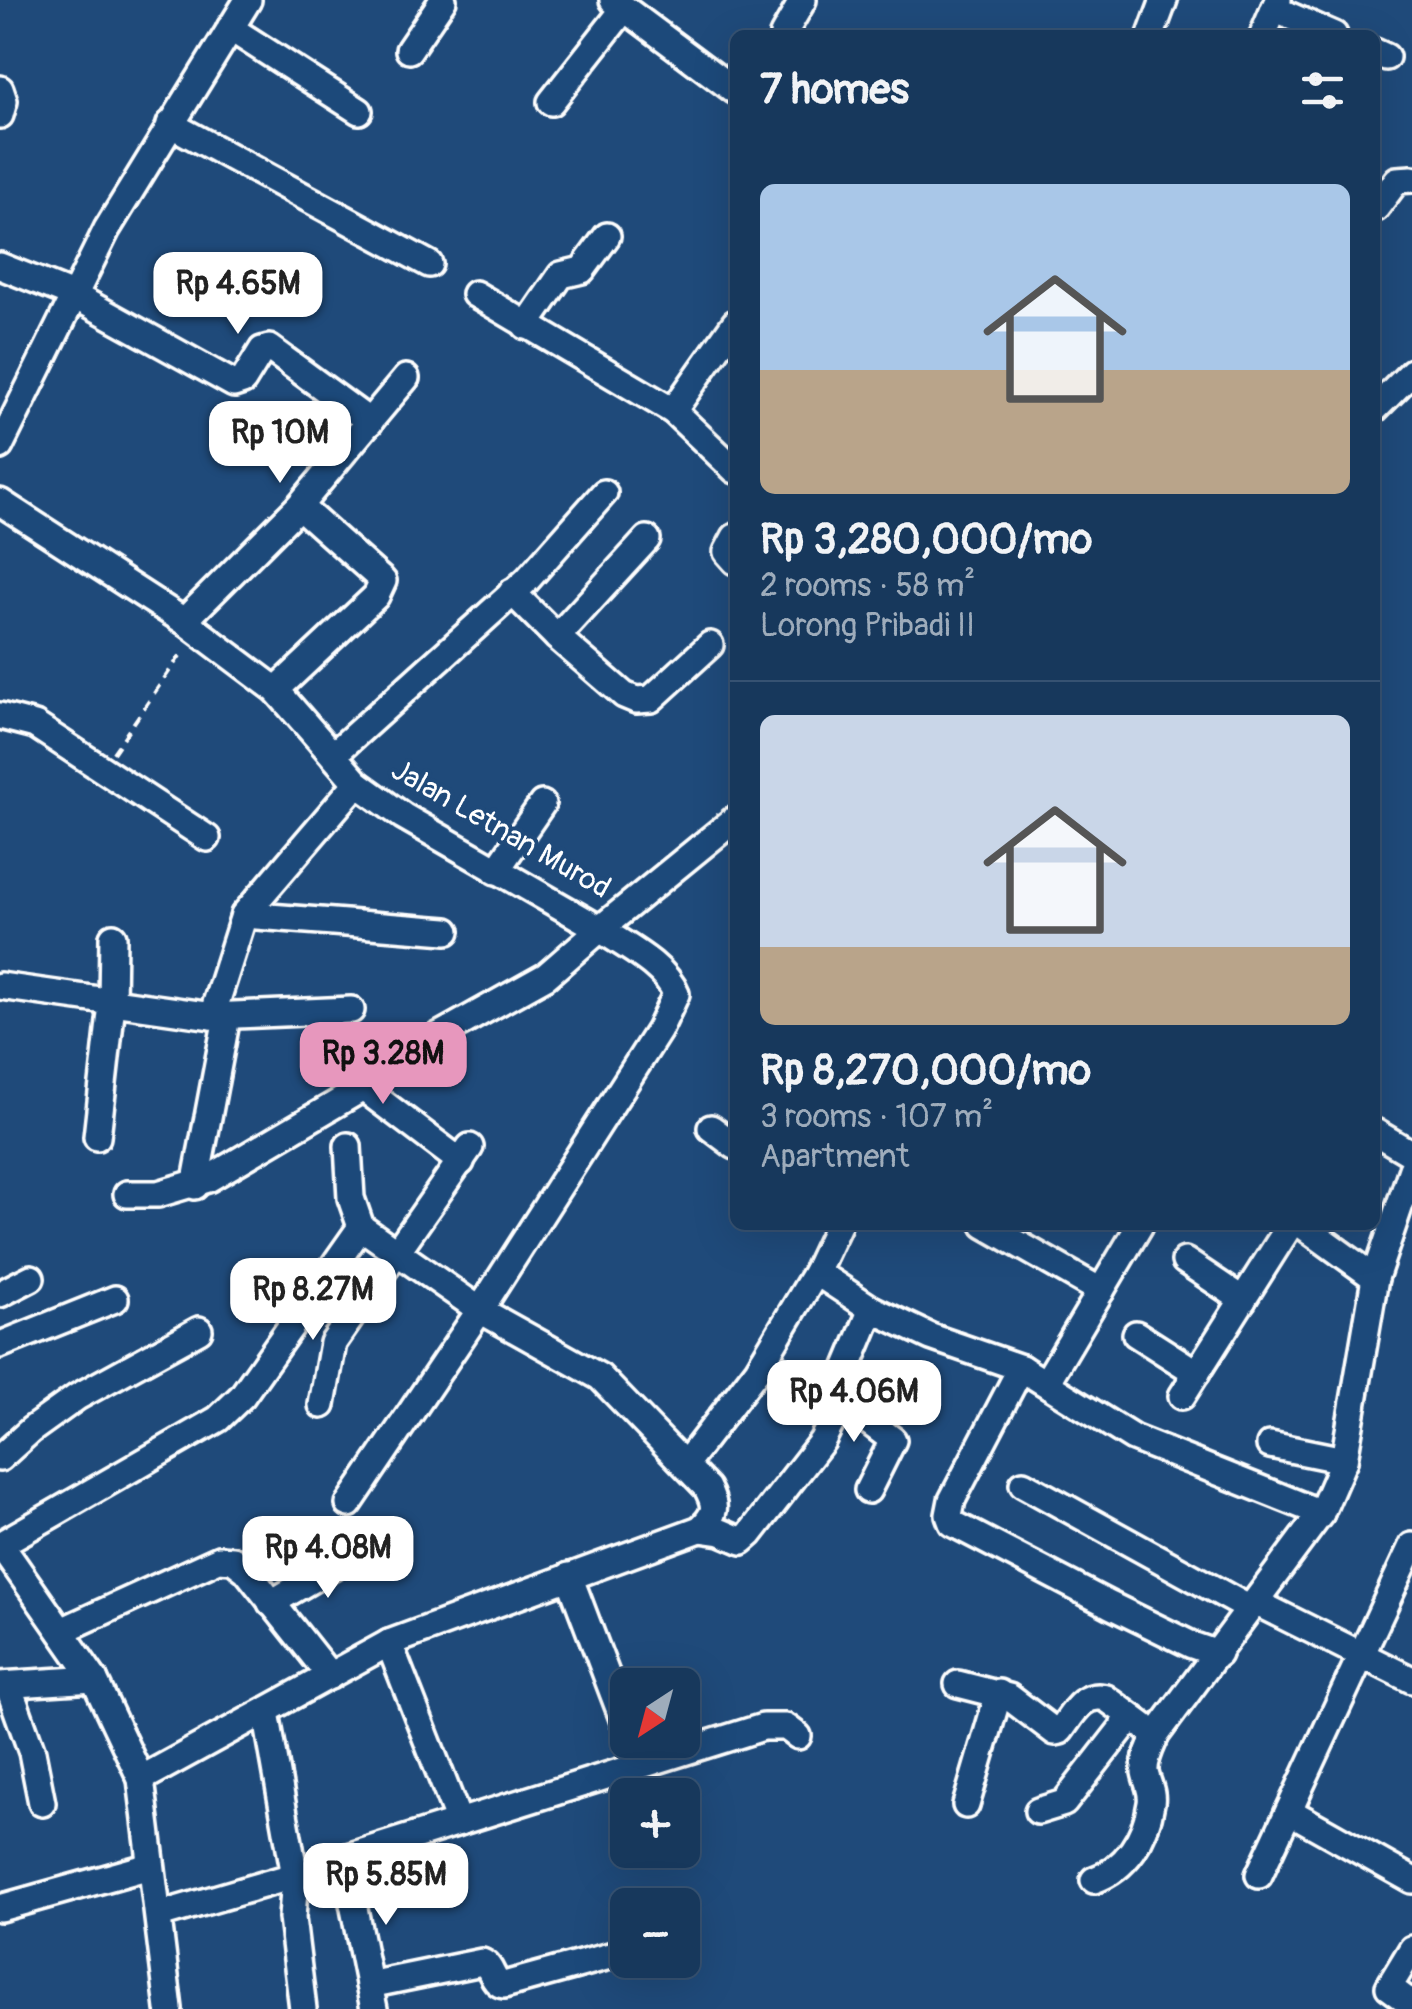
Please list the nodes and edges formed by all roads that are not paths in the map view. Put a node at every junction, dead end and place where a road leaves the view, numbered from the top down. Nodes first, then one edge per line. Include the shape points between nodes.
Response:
1 (248, 0) edge
2 (442, 0) edge
3 (804, 0) edge
4 (1164, 0) edge
5 (618, 4) edge
6 (1276, 5) edge
7 (230, 28) junction
8 (786, 30) edge
9 (1153, 30) edge
10 (1265, 30) edge
11 (1324, 30) edge
12 (409, 50) dead end
13 (730, 87) edge
14 (0, 89) edge
15 (552, 102) dead end
16 (359, 111) dead end
17 (0, 116) edge
18 (170, 124) junction
19 (1412, 179) edge
20 (1380, 202) edge
21 (607, 236) dead end
22 (429, 264) dead end
23 (0, 266) edge
24 (475, 294) dead end
25 (74, 295) junction
26 (526, 326) junction
27 (730, 330) edge
28 (1412, 372) edge
29 (406, 378) dead end
30 (1380, 404) edge
31 (673, 411) junction
32 (370, 422) junction
33 (0, 446) edge
34 (730, 465) edge
35 (604, 493) dead end
36 (0, 502) edge
37 (300, 506) junction
38 (647, 539) dead end
39 (512, 592) junction
40 (191, 626) junction
41 (557, 637) junction
42 (710, 645) dead end
43 (276, 690) junction
44 (0, 716) edge
45 (333, 755) junction
46 (357, 782) junction
47 (542, 804) dead end
48 (730, 823) edge
49 (207, 838) dead end
50 (496, 871) junction
51 (244, 915) junction
52 (600, 929) junction
53 (447, 931) dead end
54 (113, 937) dead end
55 (0, 986) edge
56 (112, 1004) junction
57 (351, 1010) dead end
58 (219, 1016) junction
59 (363, 1088) junction
60 (710, 1128) dead end
61 (1380, 1135) edge
62 (97, 1137) dead end
63 (730, 1142) edge
64 (348, 1146) dead end
65 (1412, 1154) edge
66 (1412, 1169) edge
67 (195, 1186) junction
68 (127, 1194) dead end
69 (362, 1228) junction
70 (836, 1230) edge
71 (994, 1230) edge
72 (1137, 1230) edge
73 (1287, 1230) edge
74 (1309, 1230) edge
75 (395, 1252) junction
76 (1185, 1261) dead end
77 (816, 1272) junction
78 (31, 1278) dead end
79 (1374, 1278) junction
80 (1100, 1291) junction
81 (0, 1294) edge
82 (115, 1299) dead end
83 (1243, 1300) junction
84 (872, 1309) junction
85 (480, 1310) junction
86 (199, 1330) dead end
87 (1136, 1334) dead end
88 (0, 1345) edge
89 (763, 1361) junction
90 (1021, 1368) junction
91 (1196, 1374) junction
92 (1046, 1384) junction
93 (1182, 1396) dead end
94 (840, 1400) junction
95 (322, 1405) dead end
96 (1270, 1445) dead end
97 (0, 1458) edge
98 (1344, 1460) junction
99 (686, 1463) junction
100 (1023, 1484) dead end
101 (868, 1490) dead end
102 (349, 1504) dead end
103 (1321, 1514) junction
104 (700, 1529) junction
105 (0, 1544) edge
106 (1412, 1546) edge
107 (346, 1555) dead end
108 (569, 1576) junction
109 (271, 1603) junction
110 (1253, 1606) junction
111 (60, 1632) junction
112 (388, 1644) junction
113 (1218, 1654) junction
114 (1364, 1654) junction
115 (330, 1676) junction
116 (94, 1679) junction
117 (1412, 1680) edge
118 (610, 1684) edge
119 (958, 1684) dead end
120 (4, 1685) edge
121 (999, 1694) junction
122 (266, 1712) junction
123 (1130, 1717) junction
124 (1156, 1735) junction
125 (798, 1736) dead end
126 (637, 1758) edge
127 (640, 1765) junction
128 (140, 1779) junction
129 (42, 1803) dead end
130 (966, 1805) dead end
131 (1038, 1811) dead end
132 (1289, 1811) junction
133 (459, 1822) junction
134 (344, 1858) junction
135 (150, 1866) junction
136 (1259, 1875) dead end
137 (294, 1876) junction
138 (1094, 1880) dead end
139 (1412, 1880) edge
140 (0, 1908) edge
141 (159, 1915) junction
142 (1412, 1949) edge
143 (610, 1956) edge
144 (372, 1997) edge
145 (1412, 2004) edge
146 (169, 2009) edge
147 (304, 2009) edge

1 - 7 street
2 - 12 street
3 - 8 street
4 - 9 street
5 - 13 street
5 - 15 street
6 - 10 street
6 - 11 street
7 - 16 street
7 - 18 street
14 - 17 street
18 - 22 street
18 - 25 street
19 - 20 street via 1396,180
21 - 26 street via 582,270 561,275
23 - 25 street
24 - 26 street
25 - 32 street via 234,384 269,348
25 - 33 street
26 - 31 street
27 - 31 street
28 - 30 street
29 - 32 street
31 - 34 street
32 - 37 street
35 - 39 street
36 - 40 street, Jalan Letnan Murod
37 - 40 street
37 - 43 street via 383,581 376,596
38 - 41 street
39 - 41 street
39 - 45 street
40 - 43 street, Jalan Letnan Murod
41 - 42 street via 624,695 644,701
43 - 45 street, Jalan Letnan Murod
44 - 49 street via 35,726
45 - 46 street, Jalan Letnan Murod
46 - 50 street, Jalan Letnan Murod
46 - 51 street
47 - 50 street
48 - 52 street, Jalan Letnan Murod
50 - 52 street, Jalan Letnan Murod
51 - 53 street
51 - 58 street
52 - 59 street via 546,976 422,1046
52 - 85 street via 664,974 676,994
54 - 56 street
55 - 56 street
56 - 58 street
56 - 62 street
57 - 58 street
58 - 67 street
59 - 67 street
59 - 75 street via 465,1154
60 - 63 street
61 - 65 street
64 - 69 street via 351,1198
66 - 79 street
67 - 68 street
69 - 75 street
69 - 105 street via 218,1420
70 - 77 street
71 - 80 street
72 - 80 street
73 - 83 street
74 - 79 street
75 - 85 street
75 - 95 street via 333,1343
76 - 83 street
77 - 84 street
77 - 89 street
78 - 81 street
79 - 98 street
80 - 92 street
82 - 88 street
83 - 91 street
84 - 90 street
84 - 94 street
85 - 99 street via 600,1377
85 - 102 street
86 - 97 street via 78,1397
87 - 91 street
89 - 94 street
89 - 99 street
90 - 92 street
90 - 113 street via 952,1500 952,1523
91 - 93 street
92 - 103 street via 1133,1438
94 - 101 street via 893,1440
94 - 104 street via 822,1440 742,1541
96 - 98 street
98 - 103 street
99 - 104 street via 716,1505
100 - 110 street
103 - 110 street
104 - 108 street
105 - 111 street
106 - 114 street
107 - 109 street
108 - 112 street
108 - 118 street
109 - 111 street via 246,1570 219,1559
109 - 115 street
110 - 113 street
110 - 114 street
111 - 116 street
112 - 115 street
112 - 133 street
113 - 124 street
114 - 117 street
114 - 132 street
115 - 122 street
116 - 120 street
116 - 128 street
119 - 121 street
120 - 129 street via 32,1752
121 - 123 street via 1056,1732 1089,1698 1106,1698
121 - 130 street
122 - 128 street
122 - 137 street
123 - 124 street
123 - 131 street via 1064,1804
124 - 138 street via 1146,1760 1152,1800 1141,1833 1125,1862
125 - 127 street via 763,1727
126 - 127 street
127 - 133 street
128 - 135 street
132 - 136 street
132 - 139 street
133 - 134 street
134 - 137 street
134 - 144 street
135 - 140 street
135 - 141 street
137 - 141 street
137 - 147 street via 292,1918
141 - 146 street
142 - 145 street via 1389,1986
143 - 144 street via 504,1984 484,1962

